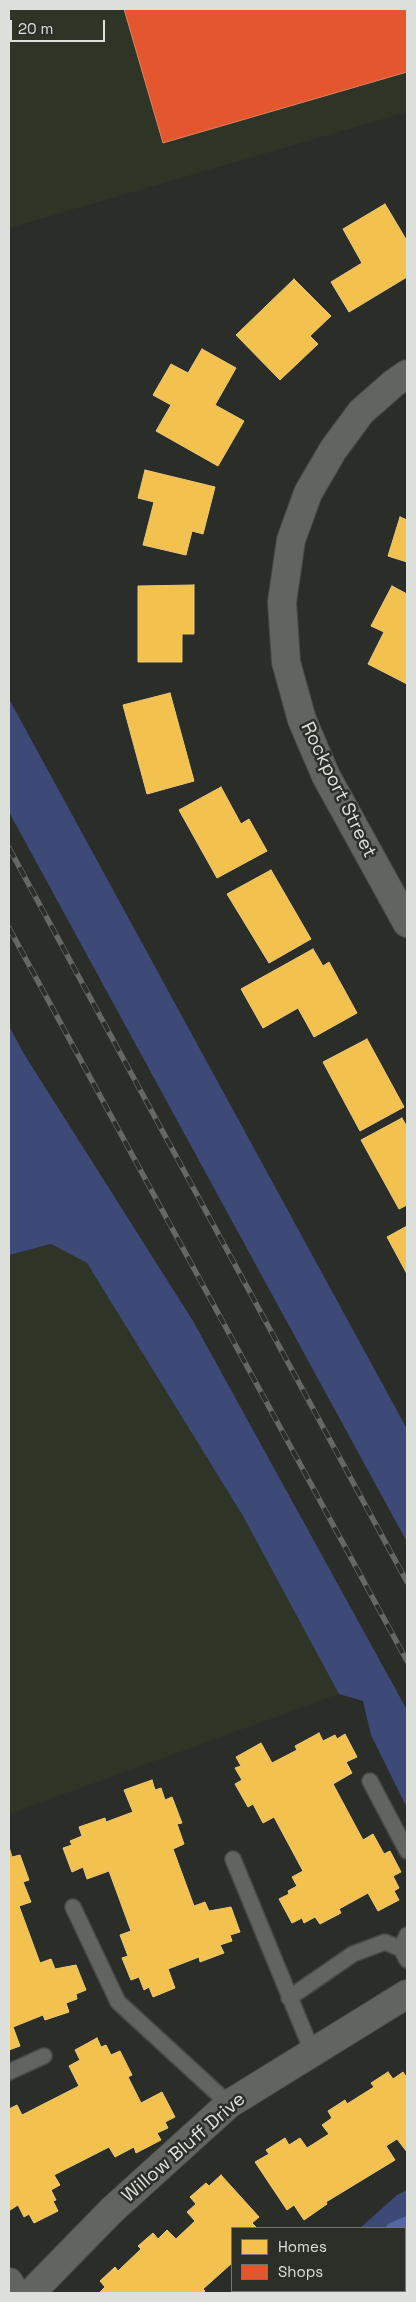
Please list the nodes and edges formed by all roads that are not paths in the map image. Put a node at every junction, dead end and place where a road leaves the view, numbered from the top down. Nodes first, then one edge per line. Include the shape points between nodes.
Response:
1 (407, 374) edge
2 (407, 924) edge
3 (370, 1781) dead end
4 (407, 1851) edge
5 (233, 1860) dead end
6 (72, 1907) dead end
7 (407, 1935) edge
8 (404, 1955) edge
9 (407, 1994) edge
10 (289, 1998) junction
11 (312, 2052) junction
12 (44, 2056) dead end
13 (9, 2072) edge
14 (229, 2104) junction
15 (9, 2282) edge
16 (15, 2293) edge
17 (31, 2293) edge

1 - 2 street, Rockport Street via 361,412 333,450 308,493 291,540 282,602 286,662 302,720 326,776
3 - 4 lane
5 - 10 lane
6 - 14 lane via 118,2002
7 - 8 lane
8 - 10 lane via 385,1942 353,1954
9 - 11 street, Willow Bluff Drive
10 - 11 lane
11 - 14 street, Willow Bluff Drive
12 - 13 lane
14 - 17 street, Willow Bluff Drive via 112,2210
15 - 16 street

